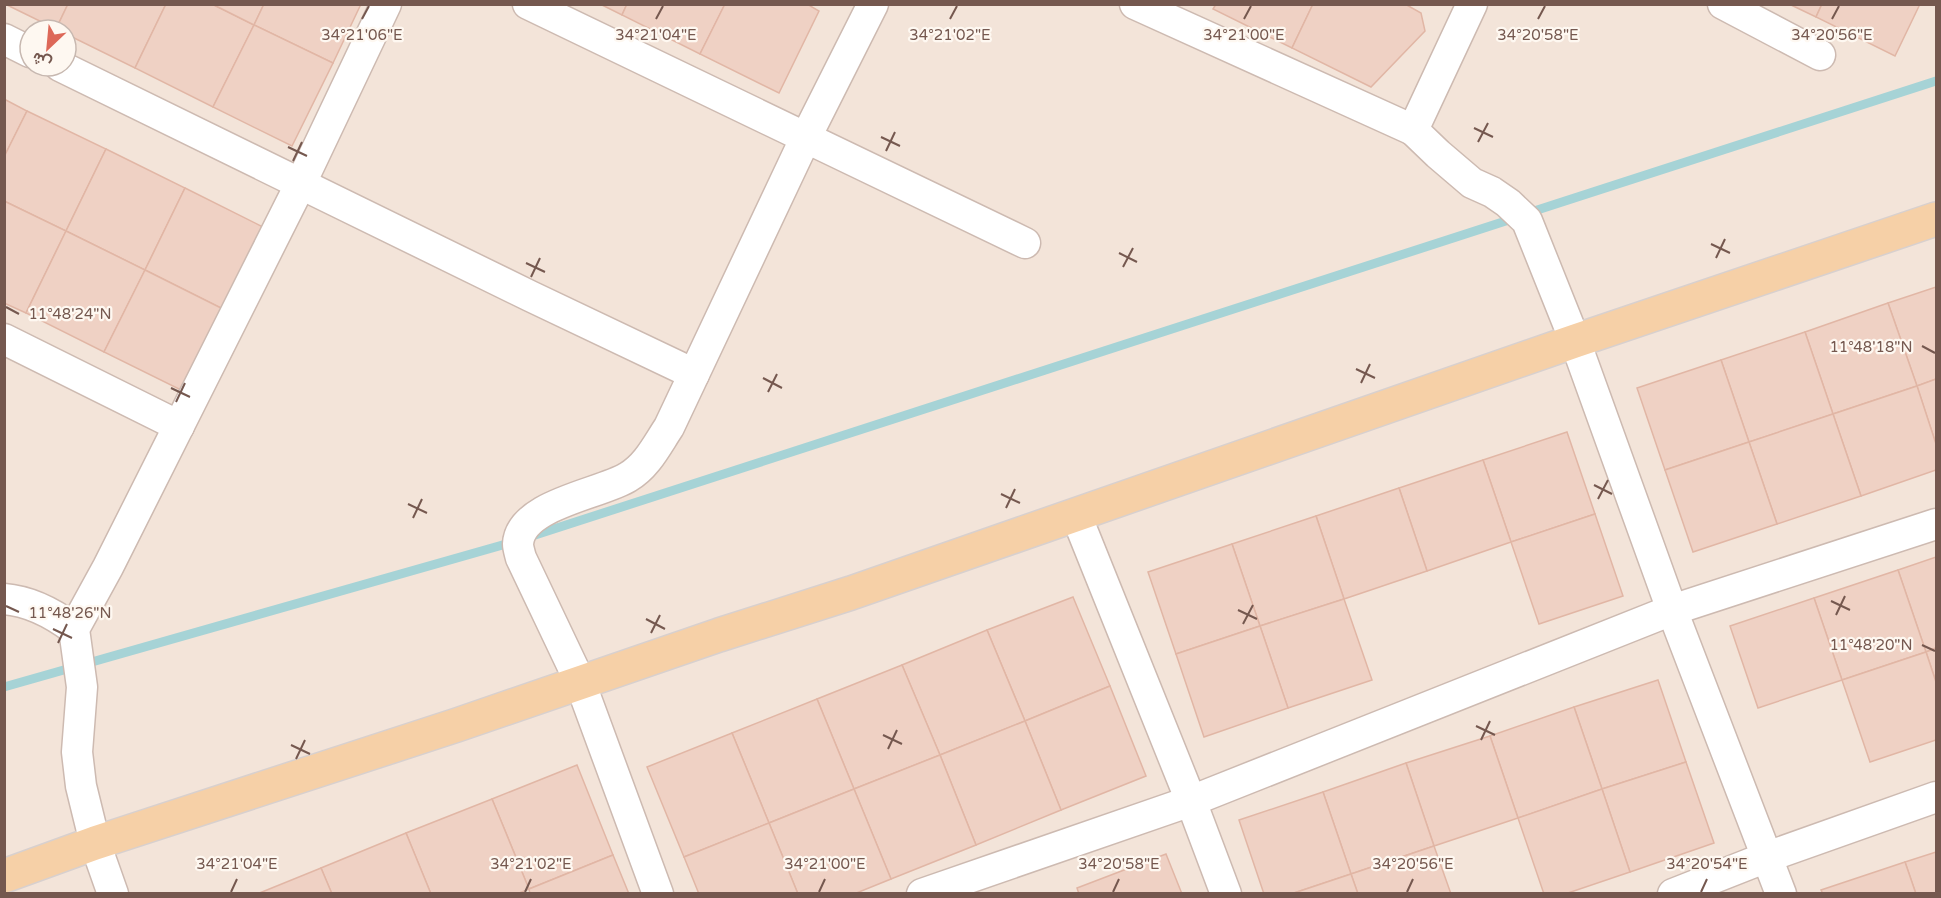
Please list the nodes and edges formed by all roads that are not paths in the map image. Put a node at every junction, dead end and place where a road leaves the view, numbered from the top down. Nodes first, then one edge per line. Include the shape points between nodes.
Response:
1 (386, 4) edge
2 (528, 4) edge
3 (873, 4) edge
4 (1135, 4) edge
5 (1472, 4) edge
6 (1723, 4) edge
7 (4, 39) edge
8 (18, 45) edge
9 (1821, 55) dead end
10 (78, 75) edge
11 (1413, 130) junction
12 (805, 139) junction
13 (301, 183) junction
14 (1936, 219) edge
15 (1025, 243) dead end
16 (4, 339) edge
17 (1575, 341) junction
18 (694, 374) junction
19 (179, 426) junction
20 (1076, 515) junction
21 (1936, 524) edge
22 (4, 599) edge
23 (1672, 610) junction
24 (74, 629) junction
25 (580, 682) junction
26 (1936, 797) edge
27 (1191, 801) junction
28 (95, 843) junction
29 (1767, 857) junction
30 (4, 876) edge
31 (937, 891) edge
32 (113, 894) edge
33 (658, 894) edge
34 (1226, 894) edge
35 (1673, 894) edge
36 (1781, 894) edge

1 - 13 street
2 - 12 street
3 - 12 street
4 - 11 street
5 - 11 street
6 - 9 street
7 - 8 street
10 - 13 street
11 - 17 street via 1472,183 1508,203 1527,221
12 - 15 street
12 - 18 street
13 - 18 street
13 - 19 street
14 - 17 main road
16 - 19 street
17 - 20 main road
17 - 23 street
18 - 25 street via 669,427 640,469 627,479 550,508 531,520 520,538 521,558
19 - 24 street
20 - 25 main road
20 - 27 street
21 - 23 street
22 - 24 street via 51,612
23 - 27 street
23 - 29 street
24 - 28 street via 82,687 76,752
25 - 28 main road
25 - 33 street
26 - 29 street
27 - 31 street
27 - 34 street
28 - 30 main road
28 - 32 street
29 - 35 street
29 - 36 street

